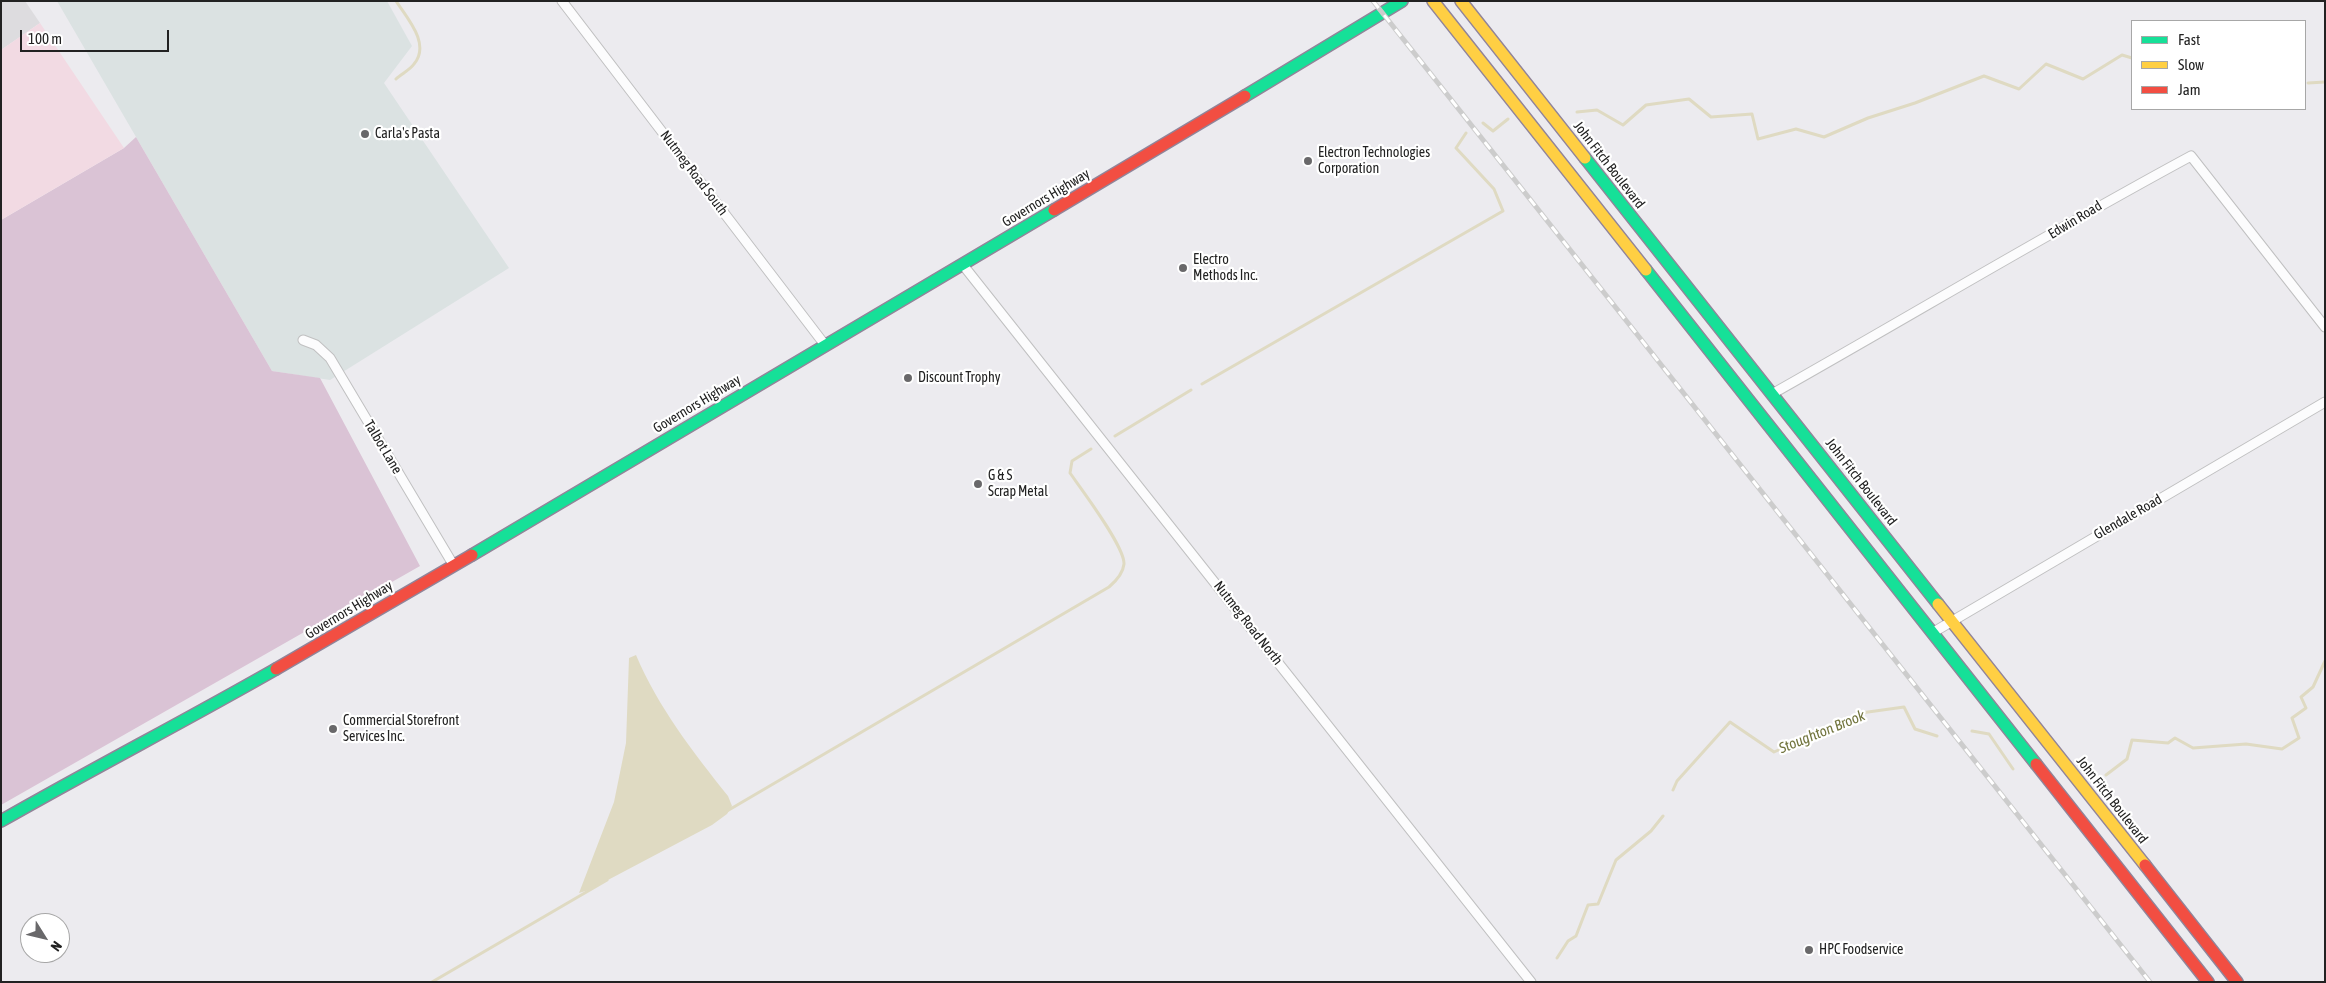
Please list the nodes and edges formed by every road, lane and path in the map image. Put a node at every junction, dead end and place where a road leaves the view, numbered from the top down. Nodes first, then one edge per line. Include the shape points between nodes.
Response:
1 (562, 1) edge
2 (1402, 1) edge
3 (1433, 1) edge
4 (1461, 1) edge
5 (963, 265) junction
6 (2325, 327) edge
7 (303, 340) dead end
8 (825, 345) junction
9 (1772, 394) junction
10 (2325, 402) edge
11 (454, 566) junction
12 (1952, 621) junction
13 (1932, 633) junction
14 (1, 821) edge
15 (1531, 982) edge
16 (2208, 982) edge
17 (2237, 982) edge

1 - 8 street, Nutmeg Road South
2 - 5 main road, Governors Highway
3 - 13 main road
4 - 9 main road, John Fitch Boulevard
5 - 8 main road, Governors Highway
5 - 15 street, Nutmeg Road North
6 - 9 street, Edwin Road via 2191,156
7 - 11 street, Talbot Lane via 316,345 330,358
8 - 11 main road, Governors Highway
9 - 12 main road, John Fitch Boulevard
10 - 12 street, Glendale Road
11 - 14 main road, Governors Highway via 210,707
12 - 13 street, Glendale Road
12 - 17 main road, John Fitch Boulevard
13 - 16 main road

